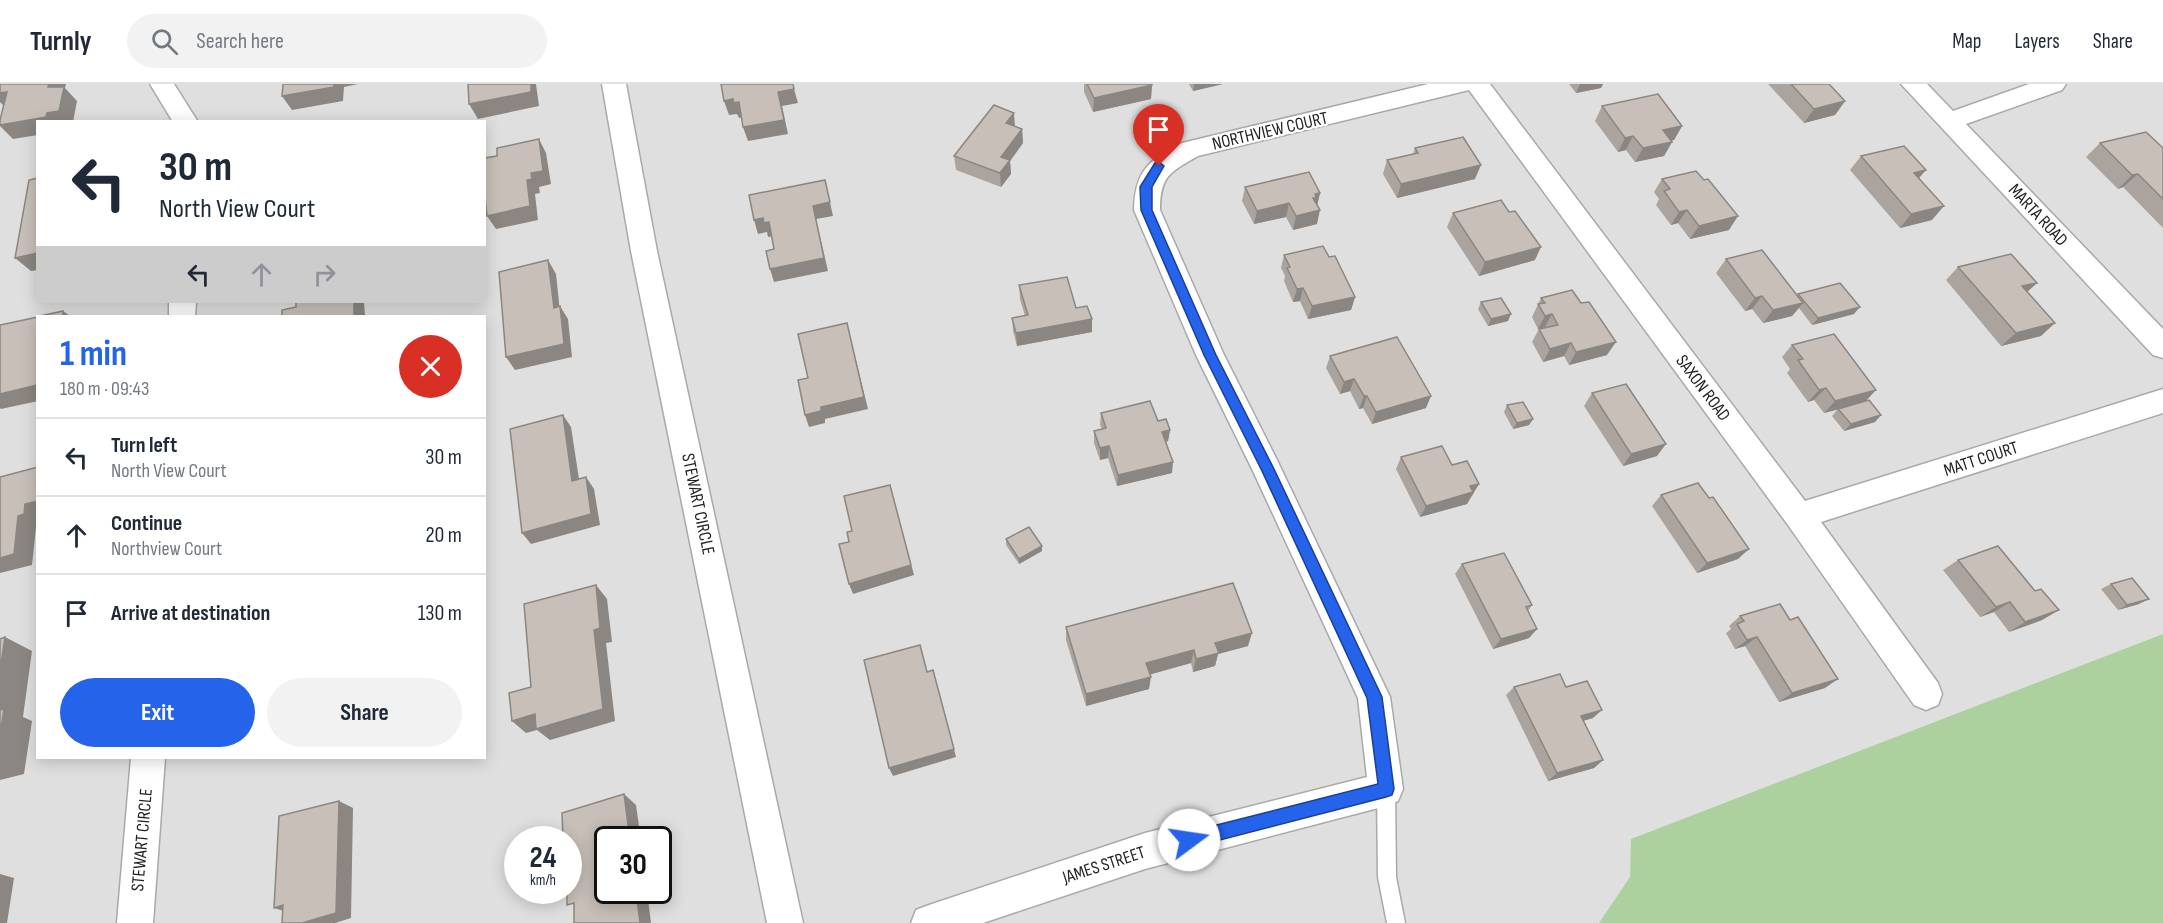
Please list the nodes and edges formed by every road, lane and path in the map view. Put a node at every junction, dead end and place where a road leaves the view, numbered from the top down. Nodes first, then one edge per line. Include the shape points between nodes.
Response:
1 (162, 84) edge
2 (614, 84) edge
3 (1463, 84) edge
4 (1477, 84) edge
5 (1913, 84) edge
6 (2054, 84) edge
7 (185, 120) edge
8 (1950, 121) junction
9 (2163, 347) edge
10 (2163, 401) edge
11 (1798, 516) junction
12 (1926, 694) dead end
13 (148, 759) edge
14 (1386, 789) junction
15 (135, 923) edge
16 (785, 923) edge
17 (928, 923) edge
18 (1396, 923) edge

1 - 7 street
2 - 16 street, STEWART CIRCLE via 644,251
3 - 14 street, NORTHVIEW COURT via 1191,149 1159,166 1146,187 1147,210 1210,355 1268,469 1374,697
4 - 11 street, SAXON ROAD
5 - 8 street, MARTA ROAD
6 - 8 street
8 - 9 street, MARTA ROAD
10 - 11 street, MATT COURT
11 - 12 street, SAXON ROAD
13 - 15 street, STEWART CIRCLE
14 - 17 street, JAMES STREET via 1145,851
14 - 18 lane via 1387,877

